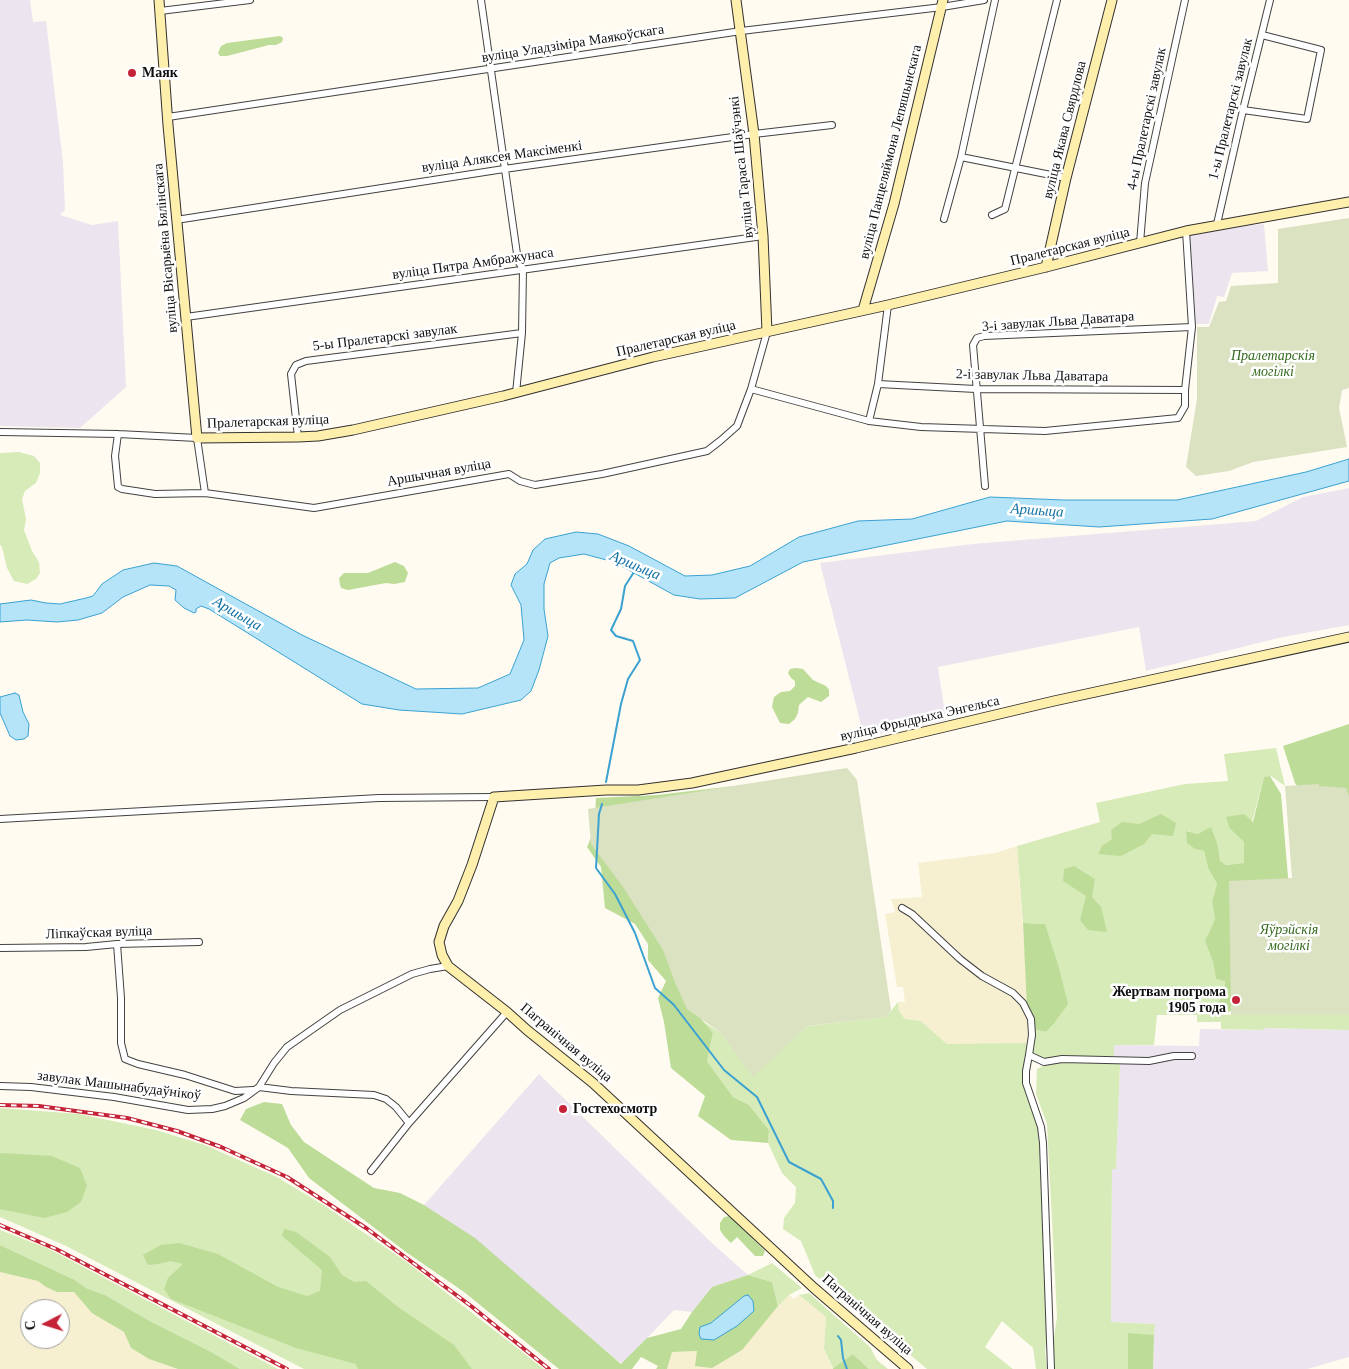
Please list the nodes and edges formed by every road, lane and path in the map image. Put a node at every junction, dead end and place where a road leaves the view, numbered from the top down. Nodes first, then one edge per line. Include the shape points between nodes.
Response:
1 (159, 0) edge
2 (250, 0) edge
3 (481, 0) edge
4 (736, 0) edge
5 (984, 0) edge
6 (995, 0) edge
7 (1058, 0) edge
8 (1112, 0) edge
9 (1185, 0) edge
10 (1270, 0) edge
11 (942, 4) edge
12 (160, 11) junction
13 (741, 31) junction
14 (1262, 35) junction
15 (490, 70) junction
16 (1243, 110) junction
17 (168, 118) junction
18 (832, 125) dead end
19 (754, 134) junction
20 (961, 157) junction
21 (1016, 168) junction
22 (504, 169) junction
23 (1066, 178) junction
24 (1349, 202) edge
25 (992, 215) dead end
26 (944, 219) dead end
27 (176, 220) junction
28 (1217, 224) junction
29 (1186, 231) junction
30 (764, 236) junction
31 (1140, 243) junction
32 (1046, 267) junction
33 (523, 270) junction
34 (888, 305) junction
35 (863, 310) junction
36 (186, 317) junction
37 (1192, 326) junction
38 (767, 332) junction
39 (522, 333) junction
40 (878, 384) junction
41 (751, 389) junction
42 (976, 389) junction
43 (1185, 390) junction
44 (516, 392) junction
45 (869, 421) junction
46 (980, 430) junction
47 (1, 432) edge
48 (118, 434) junction
49 (298, 437) junction
50 (197, 438) junction
51 (985, 486) dead end
52 (205, 493) junction
53 (1349, 636) edge
54 (494, 797) junction
55 (0, 819) edge
56 (902, 908) dead end
57 (199, 942) dead end
58 (117, 944) junction
59 (0, 948) edge
60 (448, 966) junction
61 (507, 1012) junction
62 (1029, 1055) junction
63 (1192, 1056) dead end
64 (0, 1086) edge
65 (256, 1088) junction
66 (410, 1123) junction
67 (371, 1171) dead end
68 (908, 1369) edge
69 (1051, 1369) edge

1 - 12 street, вуліца Вісарыёна Бялінскага
2 - 12 street
3 - 15 street
4 - 13 street, вуліца Тараса Шаўчэнкі
5 - 11 street, вуліца Уладзіміра Маякоўскага
6 - 20 street
7 - 21 street
8 - 23 street, вуліца Якава Свярдлова
9 - 31 street, 4-ы Пралетарскі завулак via 1145,183
10 - 14 street, 1-ы Пралетарскі завулак
11 - 13 street, вуліца Уладзіміра Маякоўскага
11 - 35 street, вуліца Панцеляймона Лепяшынскага via 894,204
12 - 17 street, вуліца Вісарыёна Бялінскага
13 - 15 street, вуліца Уладзіміра Маякоўскага
13 - 19 street, вуліца Тараса Шаўчэнкі
14 - 16 street, 1-ы Пралетарскі завулак
14 - 16 street via 1321,50 1307,119
15 - 17 street, вуліца Уладзіміра Маякоўскага
15 - 22 street
16 - 28 street, 1-ы Пралетарскі завулак
17 - 27 street, вуліца Вісарыёна Бялінскага
18 - 19 street, вуліца Аляксея Максіменкі
19 - 22 street, вуліца Аляксея Максіменкі
19 - 30 street, вуліца Тараса Шаўчэнкі
20 - 21 street
20 - 26 street
21 - 23 street
21 - 25 street via 1005,209
22 - 27 street, вуліца Аляксея Максіменкі
22 - 33 street via 518,261
23 - 32 street, вуліца Якава Свярдлова
24 - 28 street, Пралетарская вуліца
27 - 36 street, вуліца Вісарыёна Бялінскага
28 - 29 street, Пралетарская вуліца
29 - 31 street, Пралетарская вуліца
29 - 37 street
30 - 33 street, вуліца Пятра Амбражунаса
30 - 38 street, вуліца Тараса Шаўчэнкі
31 - 32 street, Пралетарская вуліца
32 - 34 street, Пралетарская вуліца
33 - 36 street, вуліца Пятра Амбражунаса
33 - 39 street
34 - 35 street, Пралетарская вуліца
34 - 40 street
35 - 38 street, Пралетарская вуліца
36 - 50 street, вуліца Вісарыёна Бялінскага
37 - 42 street, 3-і завулак Льва Даватара via 976,338 973,344
37 - 43 street
38 - 41 street, Аршычная вуліца
38 - 44 street, Пралетарская вуліца
39 - 44 street
39 - 49 street, 5-ы Пралетарскі завулак via 306,361 296,365 291,374
40 - 42 street, 2-і завулак Льва Даватара
40 - 45 street
41 - 45 street
41 - 52 street, Аршычная вуліца via 737,426 707,451 602,474 535,484 520,481 509,474 314,508
42 - 43 street, 2-і завулак Льва Даватара
42 - 46 street
43 - 46 street via 1185,406 1178,418 1045,431
44 - 49 street, Пралетарская вуліца via 353,430
45 - 46 street
46 - 51 street
47 - 48 street, Пралетарская вуліца
48 - 50 street, Пралетарская вуліца
48 - 52 street, Аршычная вуліца via 115,456 118,487 155,494
49 - 50 street, Пралетарская вуліца
50 - 52 street, вуліца Вісарыёна Бялінскага
53 - 54 street, вуліца Фрыдрыха Энгельса via 701,782 638,790
54 - 55 street via 379,798
54 - 60 street via 472,865 439,942
56 - 62 street via 982,976 1018,997 1031,1019
57 - 58 street, Ліпкаўская вуліца
58 - 59 street, Ліпкаўская вуліца
58 - 65 street via 121,1043 125,1059 235,1091
60 - 61 street, Пагранічная вуліца
60 - 65 street, завулак Машынабудаўнікоў via 412,974 340,1010 287,1047
61 - 66 street
61 - 68 street, Пагранічная вуліца via 592,1083 814,1288
62 - 63 street via 1044,1062 1062,1059 1148,1061
62 - 69 street via 1026,1083 1043,1143
64 - 65 street, завулак Машынабудаўнікоў via 105,1096 188,1110 225,1106 244,1098
65 - 66 street via 374,1095 386,1099
66 - 67 street

